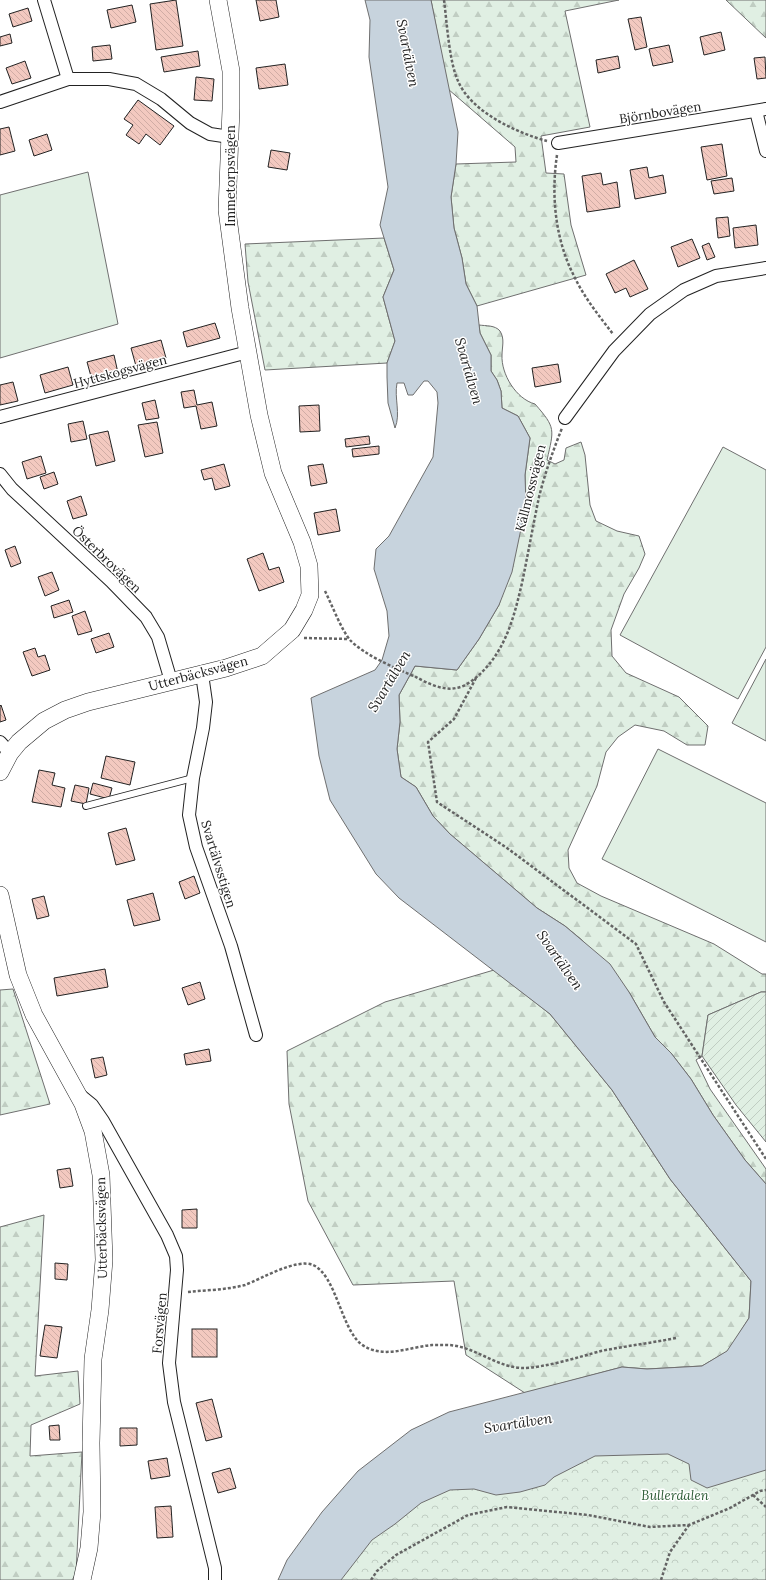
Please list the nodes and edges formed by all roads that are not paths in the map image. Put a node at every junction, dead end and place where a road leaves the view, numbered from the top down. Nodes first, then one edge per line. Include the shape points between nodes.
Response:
1 (44, 0) edge
2 (218, 0) edge
3 (68, 79) junction
4 (0, 102) edge
5 (761, 110) edge
6 (230, 137) junction
7 (558, 143) road end
8 (766, 151) edge
9 (766, 268) edge
10 (248, 352) junction
11 (0, 417) edge
12 (566, 418) road end
13 (0, 474) edge
14 (202, 674) junction
15 (171, 681) junction
16 (5, 748) edge
17 (0, 772) edge
18 (193, 778) junction
19 (86, 806) dead end
20 (0, 895) edge
21 (256, 1035) dead end
22 (77, 1092) junction
23 (82, 1580) edge
24 (215, 1580) edge

1 - 3 street
2 - 6 street, Immetorpsvägen via 231,71
3 - 4 street
3 - 6 street via 109,79 136,84 161,99 190,123 210,134
5 - 7 street, Björnbovägen
5 - 8 street
6 - 10 street, Immetorpsvägen via 227,210
9 - 12 street via 716,276 684,290 650,314 614,351
10 - 11 street, Hyttskogsvägen
10 - 14 street, Utterbäcksvägen via 273,473 302,542 309,566 310,595 292,630 262,656
13 - 15 street, Österbrovägen via 12,489 146,617 158,637
14 - 15 street, Utterbäcksvägen
14 - 18 street, Svartälvsstigen via 206,702 204,728
15 - 16 street, Utterbäcksvägen via 65,710 44,721 19,742
16 - 17 street, Utterbäcksvägen
18 - 19 lane
18 - 21 street, Svartälvsstigen via 189,815 196,847 231,946
20 - 22 street, Utterbäcksvägen via 18,975 34,1016
22 - 23 street, Utterbäcksvägen via 93,1131 101,1175 104,1260 94,1359 92,1512 89,1548
22 - 24 street, Forsvägen via 92,1105 103,1121 167,1235 176,1256 169,1363 174,1402 215,1568

